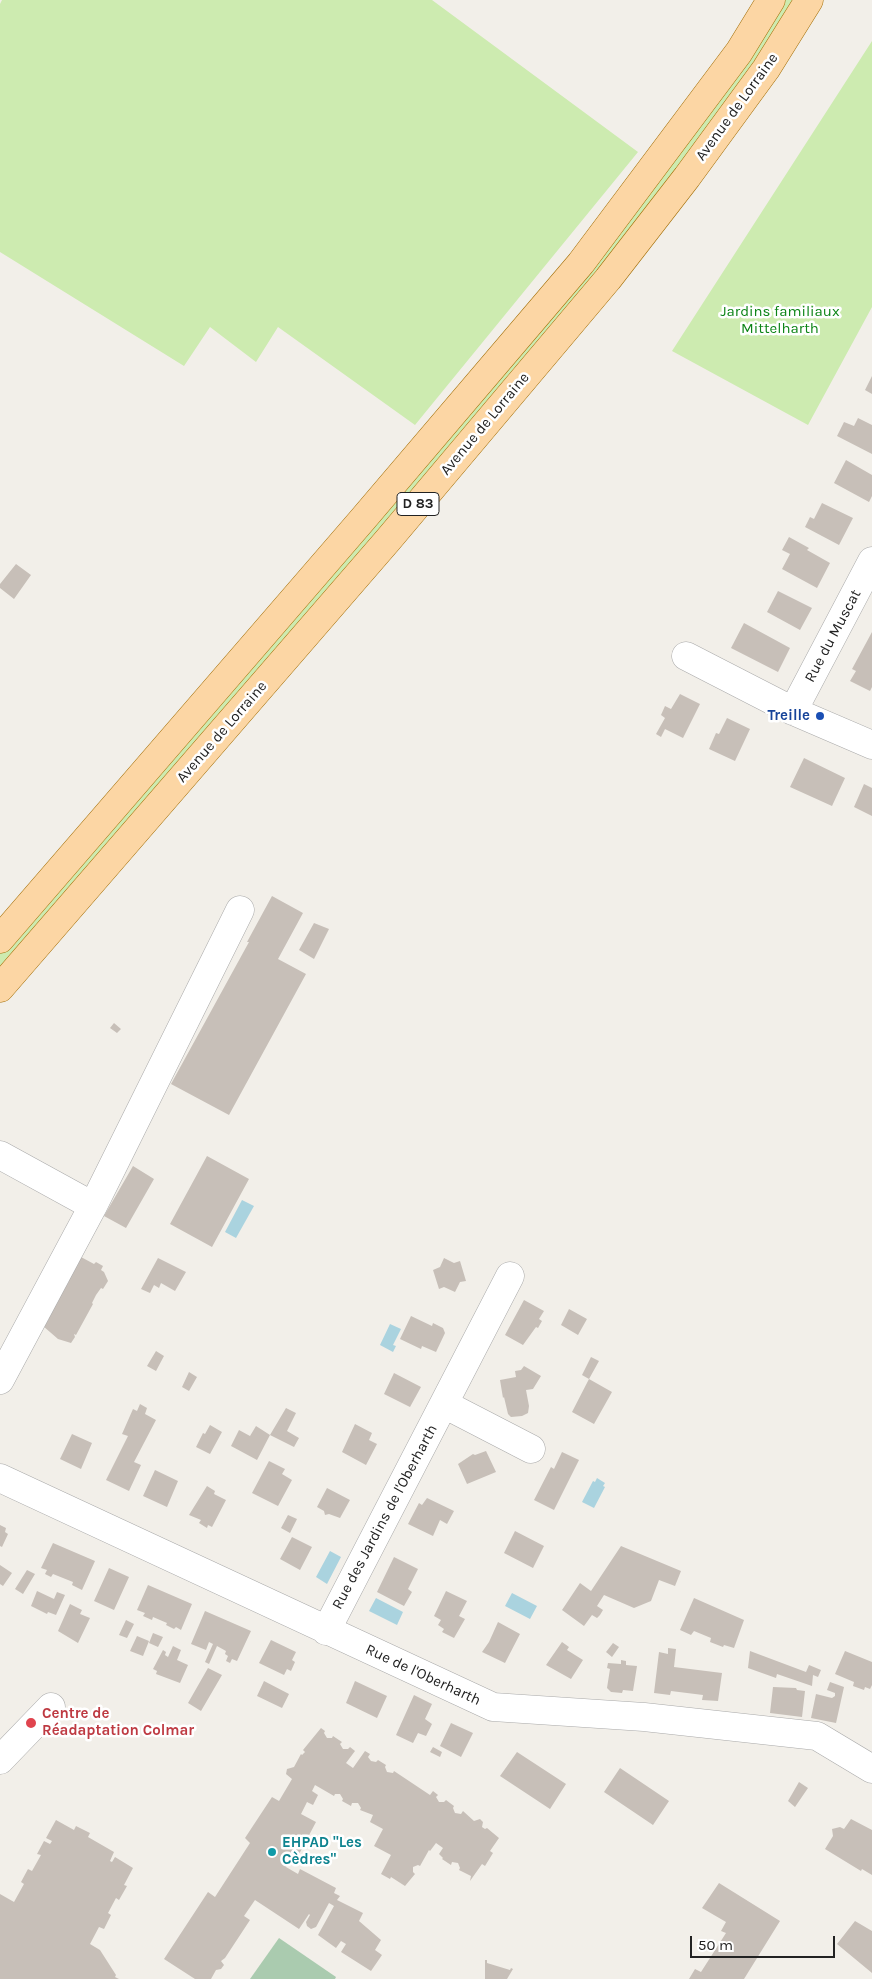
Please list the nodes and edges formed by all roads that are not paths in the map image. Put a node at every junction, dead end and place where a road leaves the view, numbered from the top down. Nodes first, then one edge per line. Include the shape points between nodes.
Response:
1 (771, 0) edge
2 (809, 0) edge
3 (872, 561) edge
4 (686, 656) dead end
5 (794, 711) junction
6 (872, 745) edge
7 (240, 910) dead end
8 (0, 939) edge
9 (0, 988) edge
10 (0, 1155) edge
11 (93, 1206) junction
12 (510, 1276) dead end
13 (0, 1380) edge
14 (444, 1404) junction
15 (530, 1449) dead end
16 (0, 1478) edge
17 (326, 1631) junction
18 (51, 1707) dead end
19 (0, 1760) edge
20 (872, 1769) edge

1 - 8 main road, Avenue de Lorraine / D 83 via 739,52 581,263
2 - 9 main road, Avenue de Lorraine / D 83 via 766,69 608,279 381,548
3 - 5 street, Rue du Muscat
4 - 5 street
5 - 6 street
7 - 11 street
10 - 11 street
11 - 13 street
12 - 14 street, Rue des Jardins de l'Oberharth
14 - 15 street
14 - 17 street, Rue des Jardins de l'Oberharth
16 - 17 street, Rue de l'Oberharth
17 - 20 street, Rue de l'Oberharth via 493,1707 644,1718 817,1736
18 - 19 street

